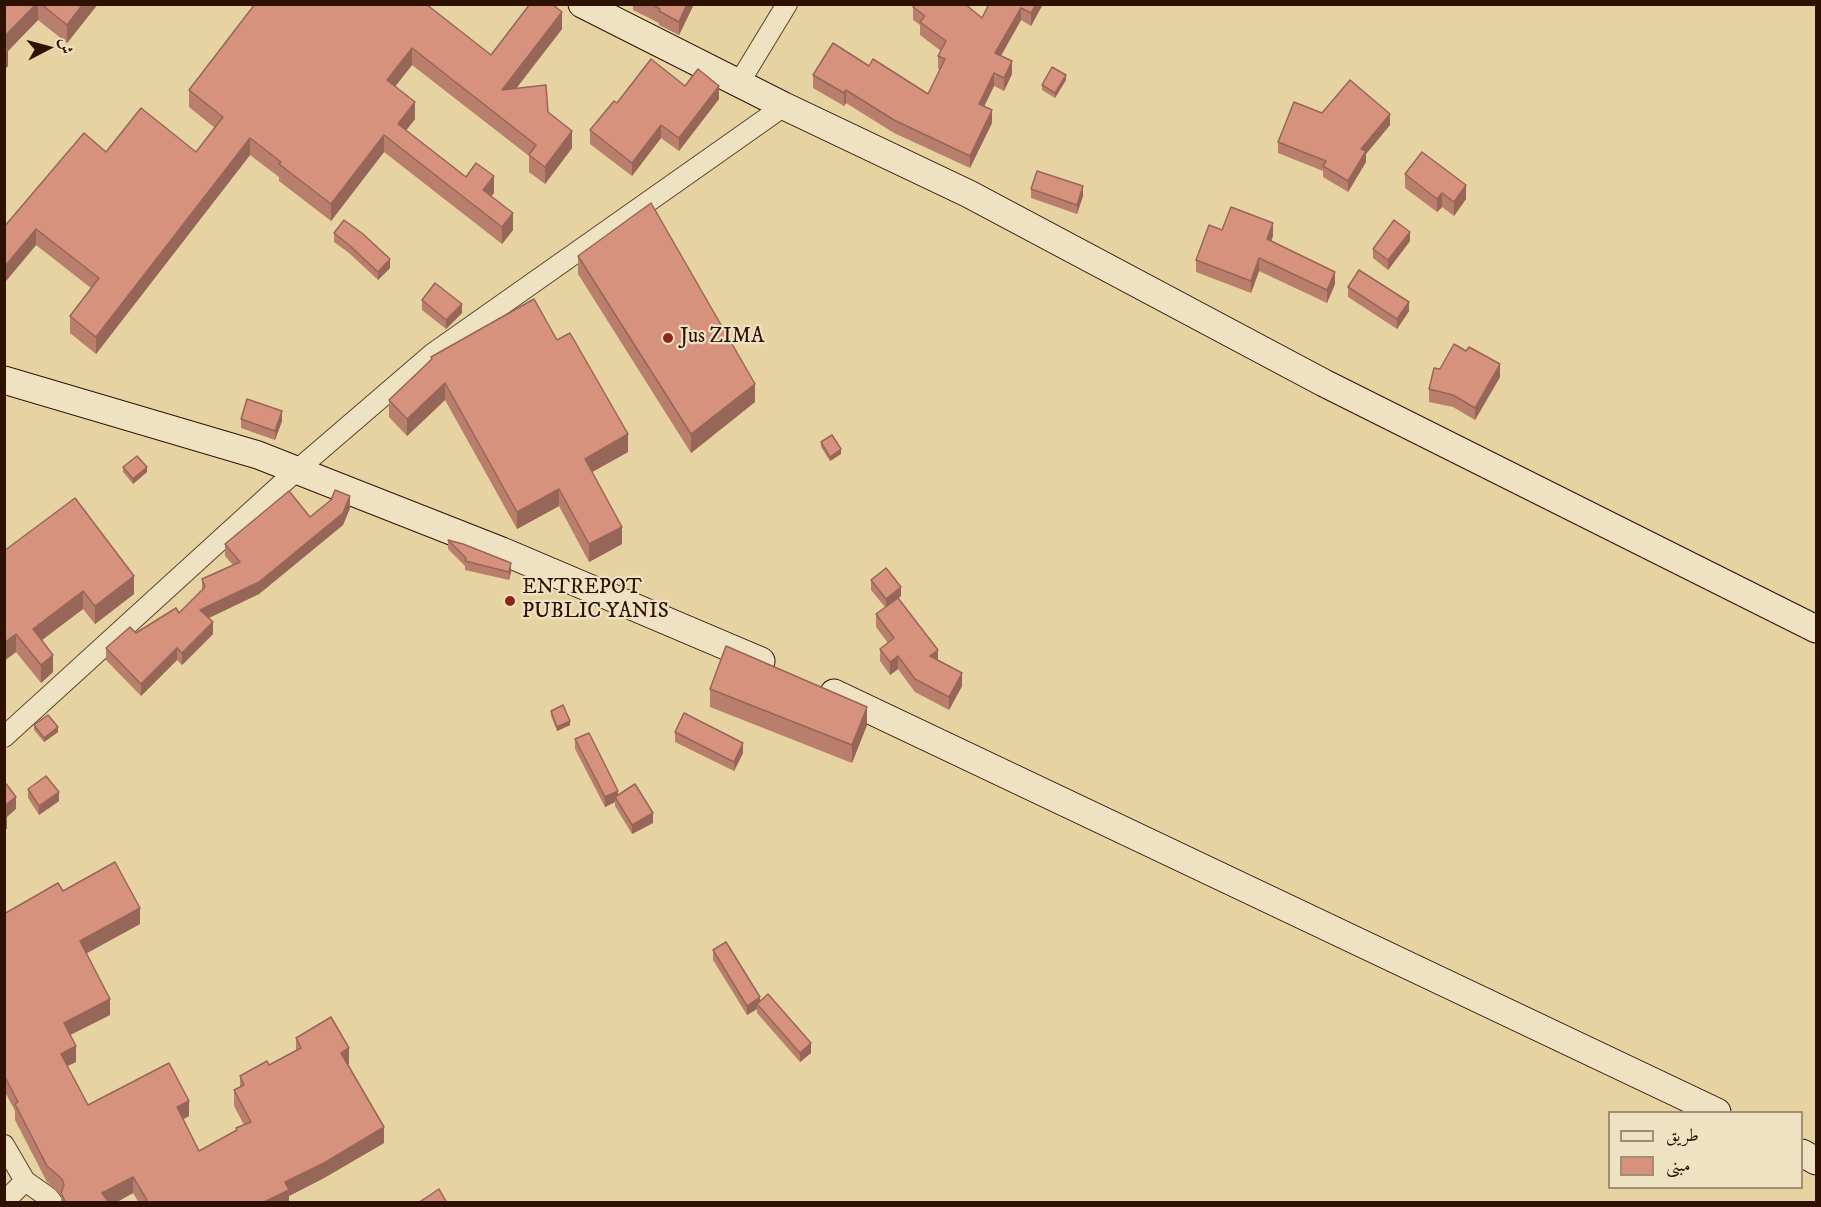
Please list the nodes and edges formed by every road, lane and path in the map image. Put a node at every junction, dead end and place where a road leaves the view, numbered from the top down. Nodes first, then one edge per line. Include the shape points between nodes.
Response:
1 (582, 4) edge
2 (787, 4) edge
3 (739, 83) junction
4 (784, 106) junction
5 (4, 380) edge
6 (297, 470) junction
7 (1816, 629) edge
8 (781, 670) edge
9 (813, 684) edge
10 (4, 737) edge
11 (1713, 1111) edge
12 (4, 1145) edge
13 (25, 1181) junction
14 (4, 1202) edge
15 (52, 1203) edge

1 - 3 main road
2 - 3 street
3 - 4 main road
4 - 6 street via 432,354
4 - 7 main road via 969,194 1323,384
5 - 6 main road
6 - 8 main road via 502,551
6 - 10 street
9 - 11 main road
12 - 13 street
13 - 14 street
13 - 15 street

